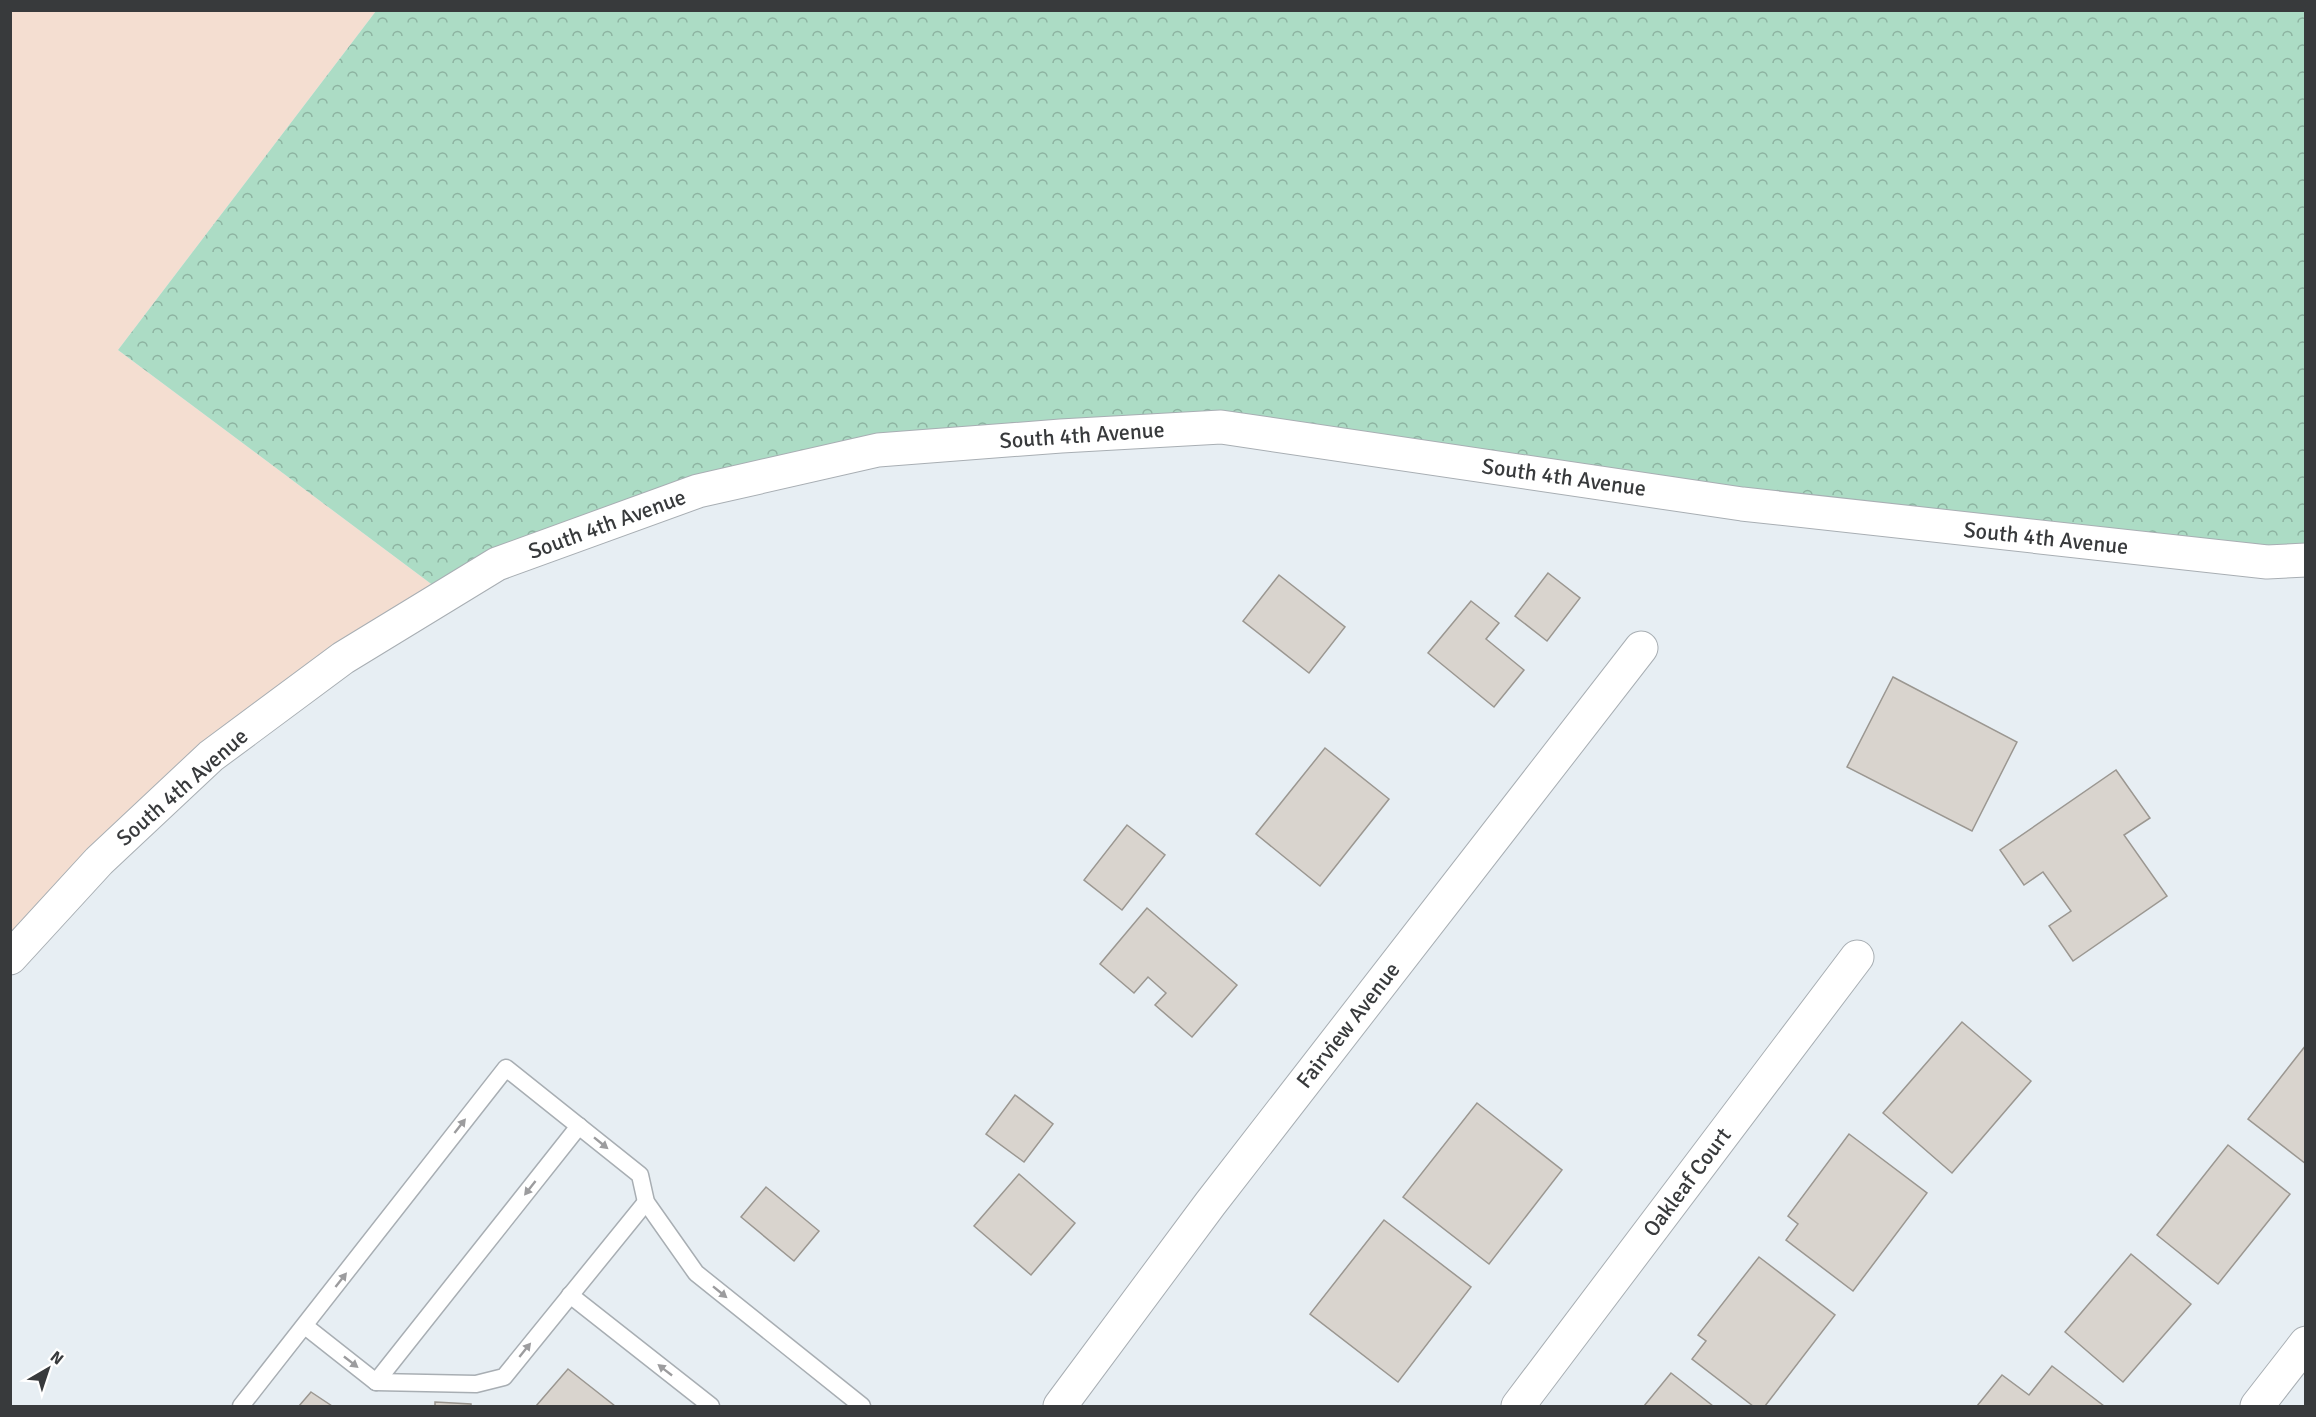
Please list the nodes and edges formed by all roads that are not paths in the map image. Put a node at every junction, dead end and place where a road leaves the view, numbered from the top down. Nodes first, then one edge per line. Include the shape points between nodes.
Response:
1 (2306, 560) edge
2 (1641, 648) dead end
3 (1857, 957) dead end
4 (10, 958) edge
5 (579, 1126) junction
6 (646, 1202) junction
7 (570, 1295) junction
8 (305, 1326) junction
9 (2306, 1343) edge
10 (376, 1382) junction
11 (241, 1407) edge
12 (711, 1407) edge
13 (862, 1407) edge
14 (1060, 1407) edge
15 (1518, 1407) edge
16 (2257, 1407) edge

1 - 4 street, South 4th Avenue via 2267,562 1742,504 1221,427 878,450 698,491 497,564 343,658 211,756 99,861
2 - 14 street, Fairview Avenue via 1210,1204
3 - 15 street, Oakleaf Court
5 -> 6 lane via 640,1175
8 -> 5 lane via 506,1068
5 -> 10 lane
6 - 7 lane
6 -> 13 lane via 696,1273
10 -> 7 lane via 476,1384 504,1377
12 -> 7 lane
8 -> 10 lane
8 - 11 lane
9 - 16 street

